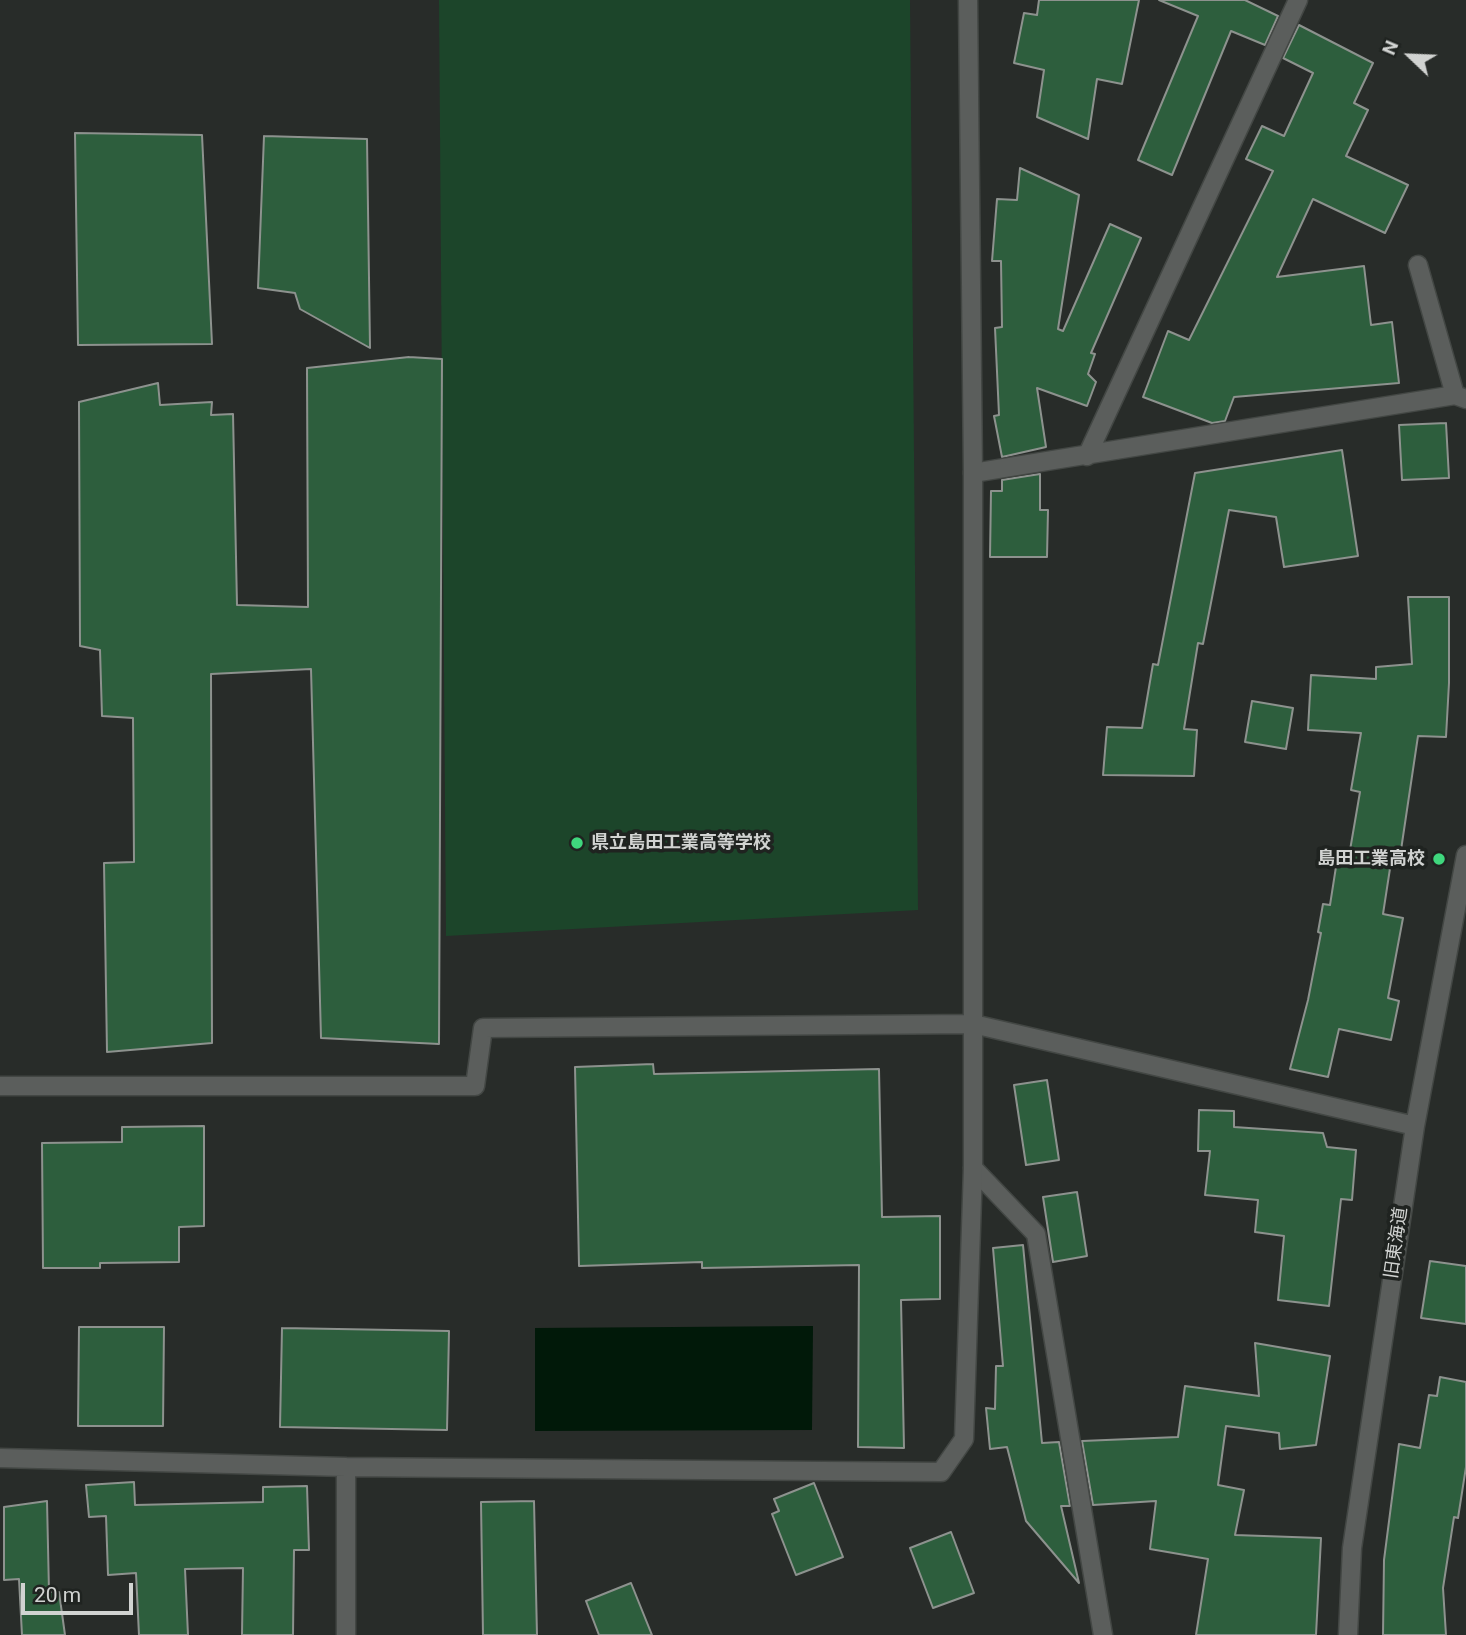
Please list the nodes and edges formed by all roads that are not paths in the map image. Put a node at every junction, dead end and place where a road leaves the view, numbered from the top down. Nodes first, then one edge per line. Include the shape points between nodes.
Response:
1 (968, 0) edge
2 (1298, 0) edge
3 (1418, 265) dead end
4 (1460, 397) edge
5 (1087, 456) junction
6 (973, 473) junction
7 (1466, 855) edge
8 (973, 1024) junction
9 (0, 1086) edge
10 (1415, 1126) junction
11 (973, 1168) junction
12 (0, 1458) edge
13 (346, 1467) junction
14 (346, 1635) edge
15 (1102, 1635) edge
16 (1348, 1635) edge

1 - 6 street
2 - 5 street
3 - 4 street
4 - 5 street
5 - 6 street
6 - 8 street
7 - 10 street, 旧東海道
8 - 9 street via 483,1028 475,1086
8 - 10 street
8 - 11 street
10 - 16 street, 旧東海道 via 1352,1548
11 - 13 street via 964,1439 941,1472
11 - 15 street via 1036,1234
12 - 13 street
13 - 14 street

